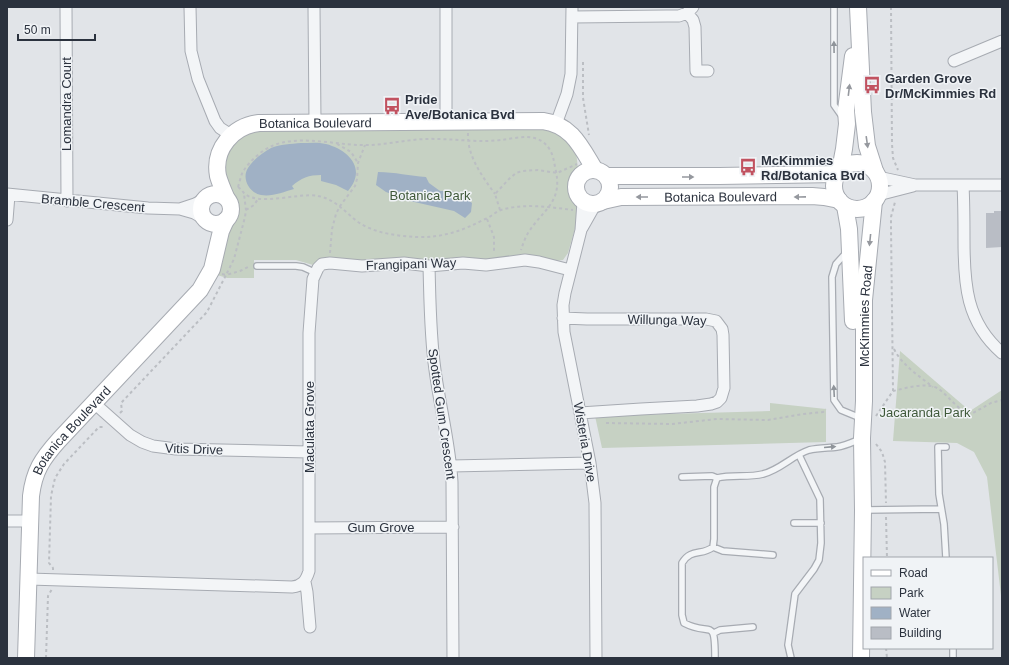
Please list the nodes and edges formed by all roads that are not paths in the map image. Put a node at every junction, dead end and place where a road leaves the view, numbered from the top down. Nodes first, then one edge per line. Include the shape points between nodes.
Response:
1 (66, 7) edge
2 (190, 7) edge
3 (314, 7) edge
4 (446, 7) edge
5 (834, 7) edge
6 (690, 10) edge
7 (858, 11) edge
8 (572, 12) edge
9 (1002, 41) edge
10 (954, 61) dead end
11 (708, 71) dead end
12 (315, 122) junction
13 (446, 122) junction
14 (556, 124) junction
15 (847, 124) junction
16 (231, 135) junction
17 (838, 172) junction
18 (594, 173) junction
19 (876, 174) junction
20 (719, 176) junction
21 (964, 185) junction
22 (1002, 185) edge
23 (898, 186) junction
24 (216, 190) junction
25 (8, 195) edge
26 (720, 197) junction
27 (876, 198) junction
28 (67, 201) junction
29 (842, 203) junction
30 (591, 205) junction
31 (180, 209) junction
32 (7, 220) edge
33 (226, 220) junction
34 (208, 221) junction
35 (218, 244) junction
36 (850, 248) junction
37 (257, 266) road end
38 (429, 266) junction
39 (570, 270) junction
40 (314, 272) junction
41 (563, 318) junction
42 (1002, 353) edge
43 (94, 403) junction
44 (580, 413) junction
45 (858, 417) junction
46 (866, 437) junction
47 (946, 447) dead end
48 (309, 452) junction
49 (799, 455) junction
50 (590, 464) junction
51 (451, 466) junction
52 (682, 477) dead end
53 (717, 478) junction
54 (941, 509) junction
55 (863, 510) junction
56 (7, 521) edge
57 (31, 521) junction
58 (794, 523) dead end
59 (821, 523) junction
60 (453, 527) junction
61 (309, 528) junction
62 (713, 547) junction
63 (773, 555) dead end
64 (946, 557) edge
65 (29, 579) junction
66 (305, 582) junction
67 (310, 627) dead end
68 (753, 627) dead end
69 (714, 633) junction
70 (26, 658) edge
71 (453, 658) edge
72 (596, 658) edge
73 (715, 658) edge
74 (791, 658) edge
75 (861, 658) edge

1 - 28 street, Lomandra Court
2 - 16 street via 191,51 198,79 215,121
3 - 12 street
4 - 13 street
15 -> 5 lane via 834,105
6 - 8 street via 683,15 667,16
6 - 11 street via 695,27 696,70
15 -> 7 street via 846,110
7 -> 19 street via 863,112 867,146
8 - 14 street via 571,78
9 - 10 street
12 - 13 street, Botanica Boulevard
12 - 16 street, Botanica Boulevard via 252,124
13 - 14 street, Botanica Boulevard via 543,121
14 - 18 street, Botanica Boulevard via 576,139 581,147 582,163
15 - 17 street
16 - 24 street, Botanica Boulevard via 219,156
17 - 19 street via 846,165 862,163
17 - 20 street, Botanica Boulevard
17 - 29 street via 834,185 836,196
18 -> 20 street, Botanica Boulevard
18 - 30 street via 610,187 607,197
18 - 30 street via 576,183 575,188 576,194
19 - 23 street
19 - 27 street via 880,183
20 - 26 street
21 - 22 street
21 - 23 street
21 - 42 street via 964,271 968,297 979,324
23 - 27 street
24 - 31 street, Bramble Crescent via 195,204
24 - 33 street via 231,204 231,213
24 - 34 street via 203,202 202,211
25 - 28 street, Bramble Crescent
25 - 32 street
29 -> 26 street, Botanica Boulevard via 812,196
26 -> 30 street, Botanica Boulevard via 621,197
27 - 29 street via 868,206 860,209
27 -> 46 street, McKimmies Road via 864,300
28 - 31 street, Bramble Crescent
29 - 36 street, McKimmies Road via 849,229
30 - 39 street, Wisteria Drive
31 - 34 street, Bramble Crescent
33 - 34 street via 218,224
33 - 35 street, Botanica Boulevard
34 - 35 street
35 - 43 street, Botanica Boulevard via 212,269 200,290
36 - 45 street, McKimmies Road
45 -> 36 lane via 841,410 834,400 833,381 832,277 836,264
37 - 40 lane via 296,266
38 - 39 street, Frangipani Way via 463,263 486,265 518,260 539,262
38 - 40 street, Frangipani Way via 404,263 362,266 330,262 322,264
38 - 51 street, Spotted Gum Crescent via 432,348
39 - 41 street, Wisteria Drive
40 - 48 street, Maculata Grove via 309,333
41 - 44 street, Wisteria Drive
41 - 44 street, Willunga Way via 712,320 719,324 723,335 724,388 717,402 697,406
43 - 48 street, Vitis Drive via 130,435 142,442 164,448
43 - 57 street, Botanica Boulevard via 52,448 39,466 33,484
44 - 50 street, Wisteria Drive
45 - 46 street, McKimmies Road
49 -> 46 lane via 809,450 845,445
46 - 55 street, McKimmies Road
47 - 54 lane via 938,447
48 - 61 street, Maculata Grove
49 - 53 lane via 762,475
49 - 59 lane via 820,499
50 - 51 street
50 - 72 street, Wisteria Drive via 595,503
51 - 60 street, Spotted Gum Crescent
52 - 53 lane
53 - 62 lane via 714,487
54 - 55 lane
54 - 64 lane
55 - 75 street, McKimmies Road
56 - 57 street
57 - 65 street, Botanica Boulevard
58 - 59 lane
59 - 74 lane via 818,560 796,594 788,645
60 - 61 street, Gum Grove
60 - 71 street, Spotted Gum Crescent
61 - 66 street, Maculata Grove via 309,571
62 - 63 lane via 723,551
62 - 69 lane via 708,552 694,552 686,556 682,563 682,615 684,622 691,626 708,628
65 - 66 street via 292,587
65 - 70 street, Botanica Boulevard
66 - 67 street, Maculata Grove
68 - 69 lane via 720,630
69 - 73 lane

